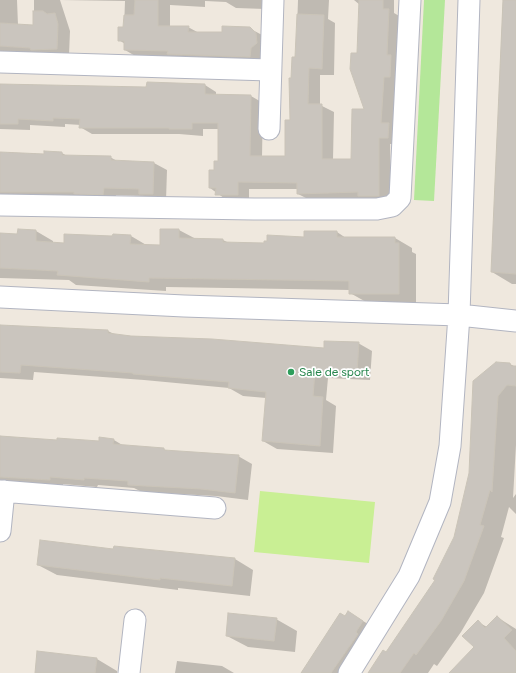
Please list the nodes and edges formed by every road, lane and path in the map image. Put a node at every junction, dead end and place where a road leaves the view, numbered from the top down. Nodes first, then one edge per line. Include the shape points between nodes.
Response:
1 (273, 0) edge
2 (410, 0) edge
3 (469, 0) edge
4 (0, 62) edge
5 (270, 70) junction
6 (269, 129) dead end
7 (0, 205) edge
8 (0, 297) edge
9 (459, 315) junction
10 (516, 321) edge
11 (2, 491) edge
12 (215, 508) dead end
13 (0, 532) edge
14 (135, 620) dead end
15 (129, 673) edge
16 (349, 673) edge

1 - 5 street
2 - 7 street via 400,198 392,206 377,209 254,209
3 - 9 street
4 - 5 street
5 - 6 street
8 - 9 street
9 - 10 street
9 - 16 street via 450,446 440,502 409,576
11 - 12 street
11 - 13 street
14 - 15 street

